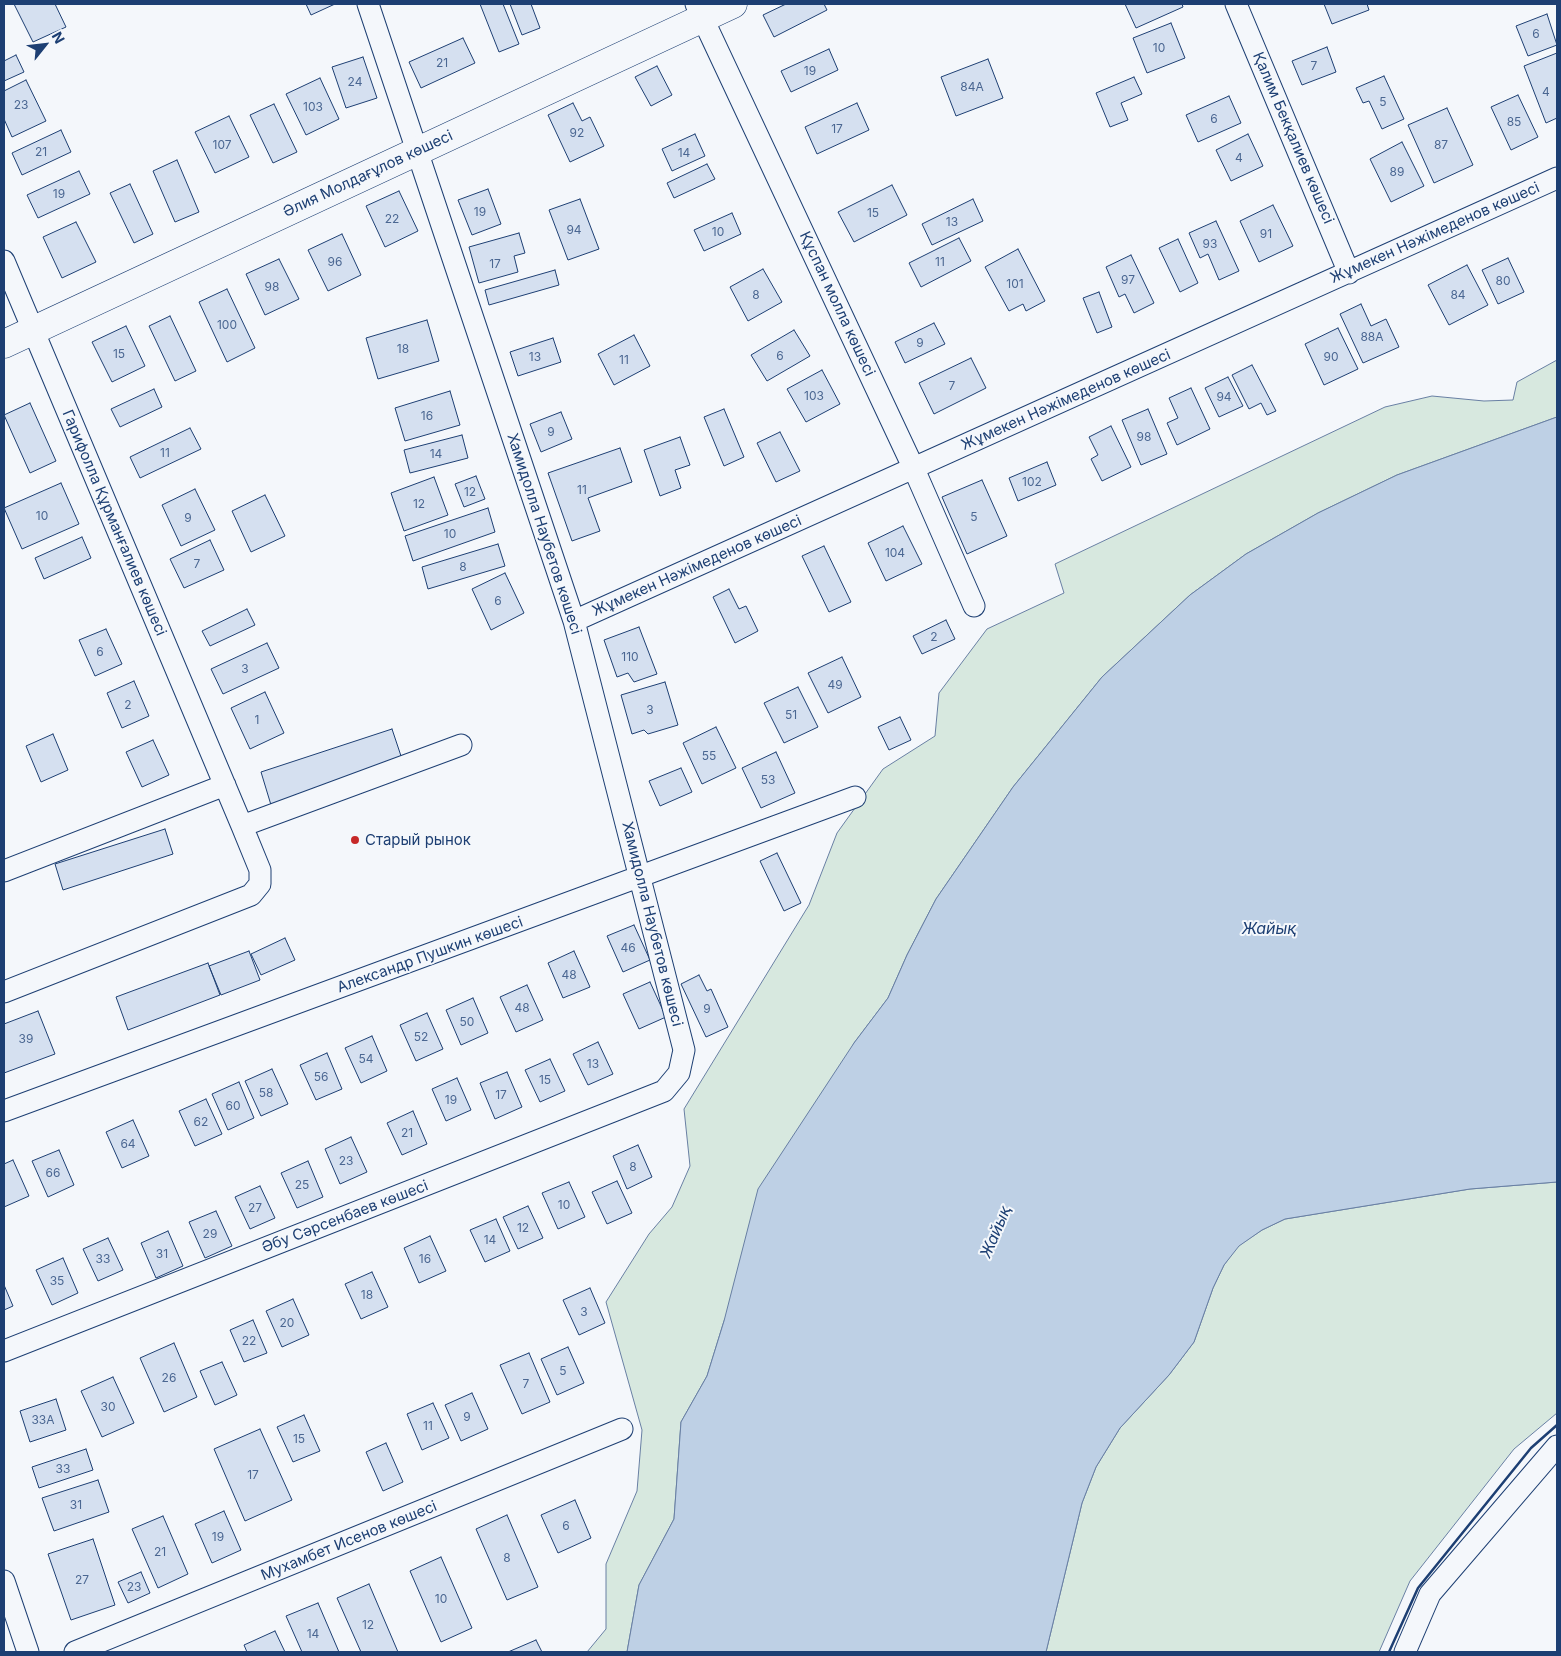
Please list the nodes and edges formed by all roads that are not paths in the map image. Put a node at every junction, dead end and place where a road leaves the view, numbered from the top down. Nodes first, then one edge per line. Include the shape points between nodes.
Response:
1 (368, 4) edge
2 (733, 4) edge
3 (1236, 4) edge
4 (699, 11) edge
5 (418, 151) junction
6 (1557, 178) edge
7 (4, 261) edge
8 (1349, 273) junction
9 (33, 330) junction
10 (4, 344) edge
11 (914, 469) junction
12 (974, 606) dead end
13 (574, 621) junction
14 (461, 745) dead end
15 (225, 785) junction
16 (855, 797) dead end
17 (242, 826) junction
18 (4, 871) edge
19 (640, 877) junction
20 (4, 992) edge
21 (679, 1073) joint
22 (4, 1111) edge
23 (4, 1351) edge
24 (622, 1429) dead end
25 (1557, 1446) edge
26 (4, 1581) edge
27 (28, 1652) edge
28 (75, 1652) edge
29 (1405, 1652) edge

1 - 5 street, Хамидолла Наубетов көшесі
2 - 4 main road, Әлия Молдағұлов көшесі
3 - 8 street, Қалим Бекқалиев көшесі
4 - 5 main road, Әлия Молдағұлов көшесі
4 - 11 street, Құспан молла көшесі
5 - 9 main road, Әлия Молдағұлов көшесі
5 - 13 street, Хамидолла Наубетов көшесі
6 - 8 street, Жұмекен Нәжімеденов көшесі
7 - 9 street, Гарифолла Құрманғалиев көшесі
8 - 11 street, Жұмекен Нәжімеденов көшесі
9 - 10 main road, Әлия Молдағұлов көшесі
9 - 15 street, Гарифолла Құрманғалиев көшесі
11 - 12 street, Құспан молла көшесі
11 - 13 street, Жұмекен Нәжімеденов көшесі
13 - 19 street, Хамидолла Наубетов көшесі
14 - 17 street
15 - 17 street, Гарифолла Құрманғалиев көшесі
15 - 18 street
16 - 19 street, Александр Пушкин көшесі
17 - 20 street, Гарифолла Құрманғалиев көшесі via 260,870 260,884 251,895
19 - 21 street, Хамидолла Наубетов көшесі via 684,1050
19 - 22 street, Александр Пушкин көшесі
21 - 23 street, Әбу Сәрсенбаев көшесі via 664,1091
24 - 28 street, Мухамбет Исенов көшесі
25 - 29 street via 1430,1594
26 - 27 street

